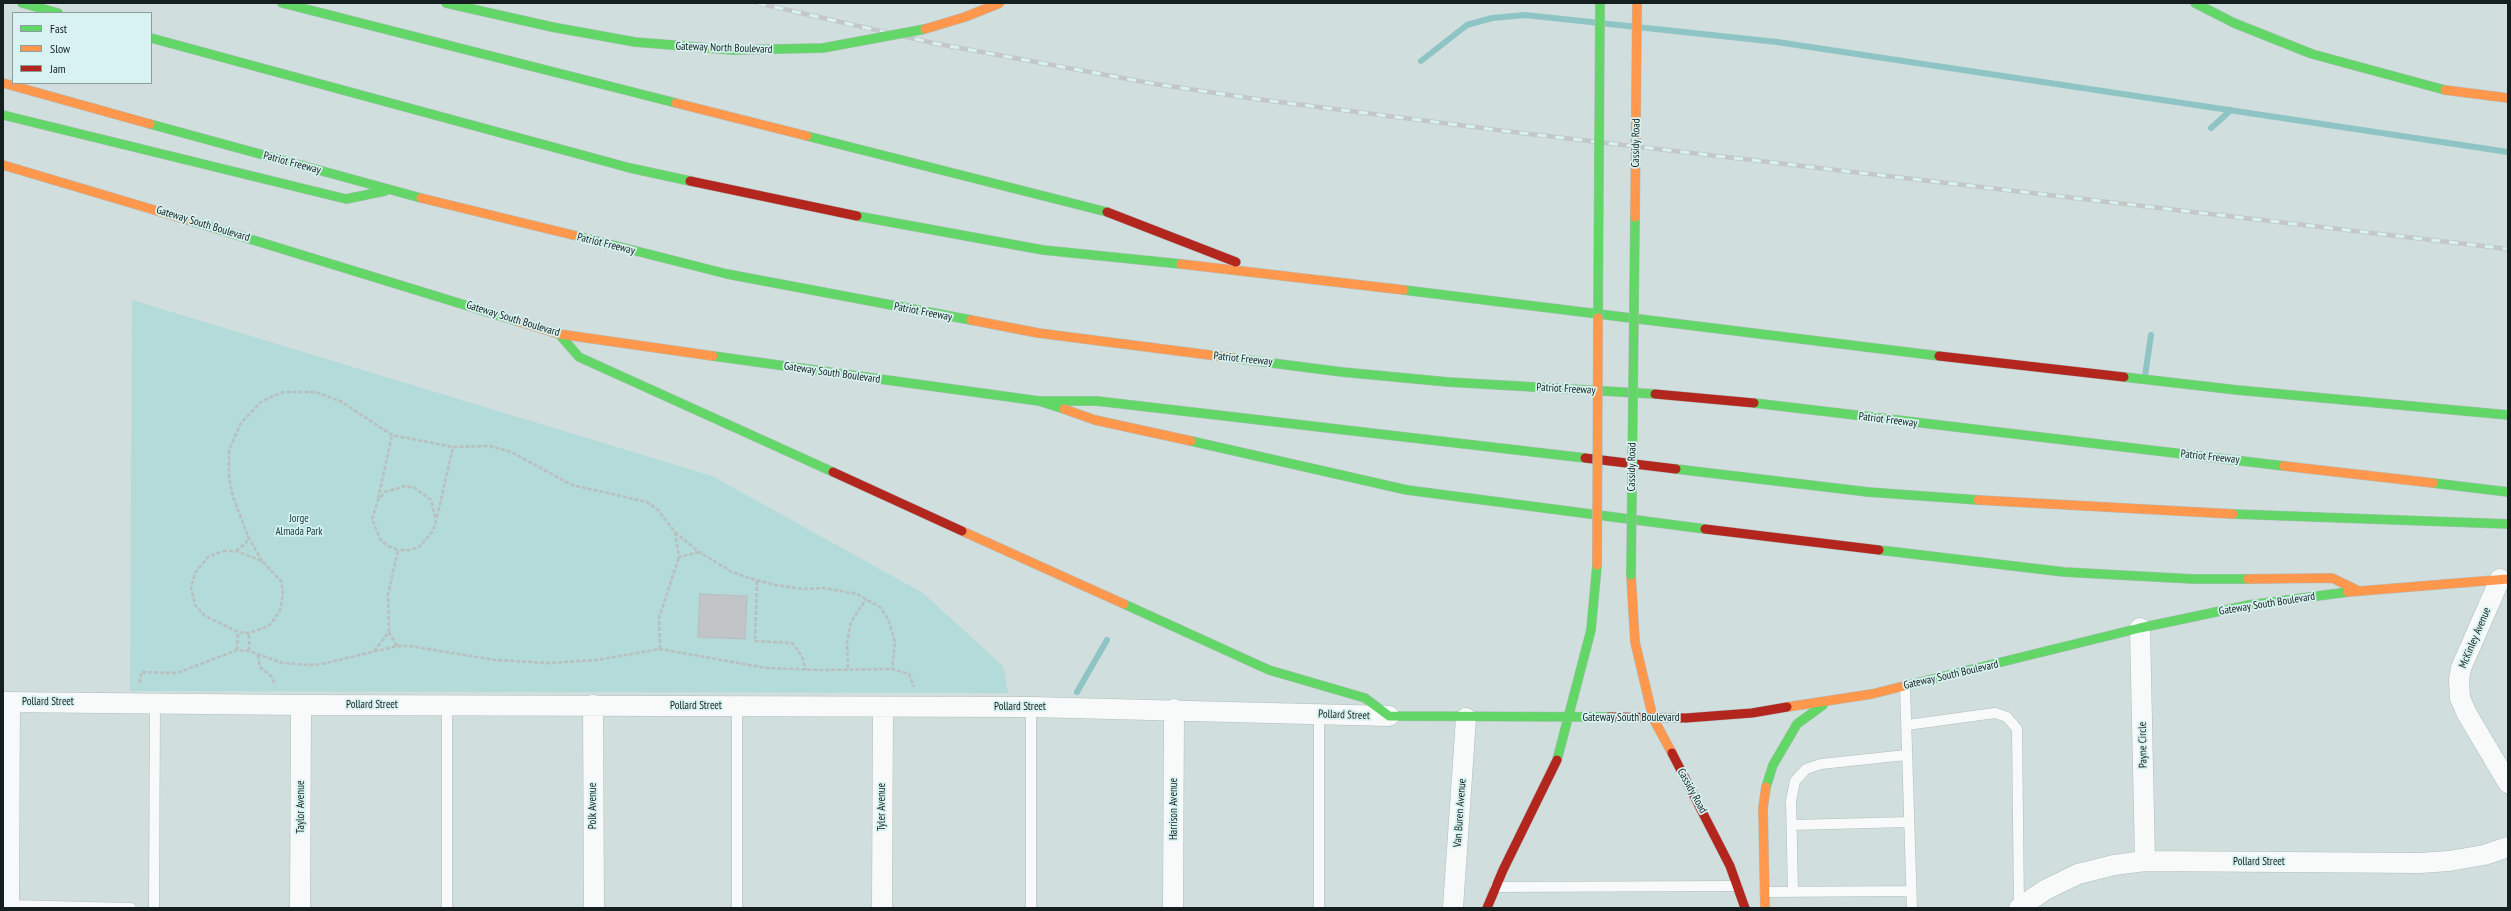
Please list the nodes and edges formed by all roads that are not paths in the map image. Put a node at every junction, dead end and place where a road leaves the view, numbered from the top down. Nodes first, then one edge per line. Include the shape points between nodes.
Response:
1 (22, 3) edge
2 (282, 3) edge
3 (446, 3) edge
4 (1000, 3) edge
5 (1600, 3) edge
6 (1637, 3) edge
7 (2195, 3) edge
8 (54, 12) edge
9 (152, 38) edge
10 (3, 83) edge
11 (2508, 98) edge
12 (3, 115) edge
13 (3, 165) edge
14 (390, 190) junction
15 (1262, 272) junction
16 (559, 334) junction
17 (1039, 401) junction
18 (2508, 415) edge
19 (2508, 492) edge
20 (2508, 524) edge
21 (2504, 579) edge
22 (2359, 591) junction
23 (2140, 628) junction
24 (1905, 686) junction
25 (7, 702) edge
26 (1828, 702) junction
27 (155, 703) junction
28 (301, 705) junction
29 (447, 705) junction
30 (593, 705) junction
31 (737, 706) junction
32 (883, 707) junction
33 (1031, 707) junction
34 (1174, 709) junction
35 (1319, 714) junction
36 (1389, 716) junction
37 (1466, 718) junction
38 (1653, 718) junction
39 (1570, 719) junction
40 (1907, 725) junction
41 (1906, 755) junction
42 (2508, 783) edge
43 (1909, 822) junction
44 (1792, 826) junction
45 (2508, 847) edge
46 (2145, 861) junction
47 (1737, 886) junction
48 (1495, 887) junction
49 (1911, 891) junction
50 (1765, 892) junction
51 (1794, 892) junction
52 (9, 906) edge
53 (36, 907) edge
54 (131, 908) edge
55 (154, 908) edge
56 (300, 908) edge
57 (447, 908) edge
58 (594, 908) edge
59 (737, 908) edge
60 (882, 908) edge
61 (1030, 908) edge
62 (1173, 908) edge
63 (1319, 908) edge
64 (1453, 908) edge
65 (1487, 908) edge
66 (1744, 908) edge
67 (1765, 908) edge
68 (1912, 908) edge
69 (2019, 908) edge

1 - 8 main road
2 - 15 main road via 1110,213
3 - 4 main road, Gateway North Boulevard, bridge via 634,42 733,50 809,49 851,44 898,35 964,17
5 - 39 main road, bridge via 1598,565 1591,630
6 - 38 main road, Cassidy Road, bridge via 1631,575 1635,642
7 - 11 main road via 2241,26 2312,54 2446,90
9 - 15 main road via 630,168 699,183 892,223 1043,250
10 - 14 main road, Patriot Freeway
12 - 14 main road via 346,199
13 - 16 main road, Gateway South Boulevard
14 - 19 main road, Patriot Freeway via 727,274 1038,333 1395,377 1692,396
15 - 18 main road via 1768,336 2184,384
16 - 17 main road, Gateway South Boulevard
16 - 36 main road via 579,357 1269,670 1365,698
17 - 20 main road via 1097,402 1282,421 1868,492 1939,498 2190,512
17 - 22 main road via 1095,420 1400,488 1482,502 2064,572 2192,579 2332,578
21 - 22 main road, Gateway South Boulevard
21 - 42 street, McKinley Avenue via 2461,668 2459,680 2460,698 2467,714
22 - 23 main road, Gateway South Boulevard via 2250,605
23 - 24 main road, Gateway South Boulevard
23 - 46 street, Payne Circle
24 - 26 main road, Gateway South Boulevard
24 - 40 lane
25 - 27 street, Pollard Street
25 - 52 street
26 - 38 main road, Gateway South Boulevard via 1752,713
26 - 50 main road via 1798,724 1773,764 1763,808
27 - 28 street, Pollard Street
27 - 55 lane
28 - 29 street, Pollard Street
28 - 56 street, Taylor Avenue
29 - 30 street, Pollard Street
29 - 57 lane
30 - 31 street, Pollard Street
30 - 58 street, Polk Avenue
31 - 32 street, Pollard Street
31 - 59 lane
32 - 33 street, Pollard Street
32 - 60 street, Tyler Avenue
33 - 34 street, Pollard Street
33 - 61 lane
34 - 35 street, Pollard Street
34 - 62 street, Harrison Avenue
35 - 36 street, Pollard Street
35 - 63 lane
36 - 37 main road, Gateway South Boulevard
37 - 39 main road, Gateway South Boulevard
37 - 64 street, Van Buren Avenue
38 - 39 main road, Gateway South Boulevard
38 - 47 main road, Cassidy Road via 1697,799
39 - 48 main road via 1558,758
40 - 41 lane
40 - 69 lane via 1995,713 2007,717 2017,729
41 - 43 lane
41 - 44 lane via 1821,764 1806,768 1795,781 1791,801
43 - 44 lane
43 - 49 lane
44 - 51 lane
45 - 46 street, Pollard Street via 2456,860 2419,863
46 - 69 street, Pollard Street via 2078,874 2045,890
47 - 48 lane
47 - 66 main road, Cassidy Road
48 - 65 main road
49 - 51 lane
49 - 68 lane
50 - 51 lane
50 - 67 main road
52 - 53 lane
53 - 54 lane

